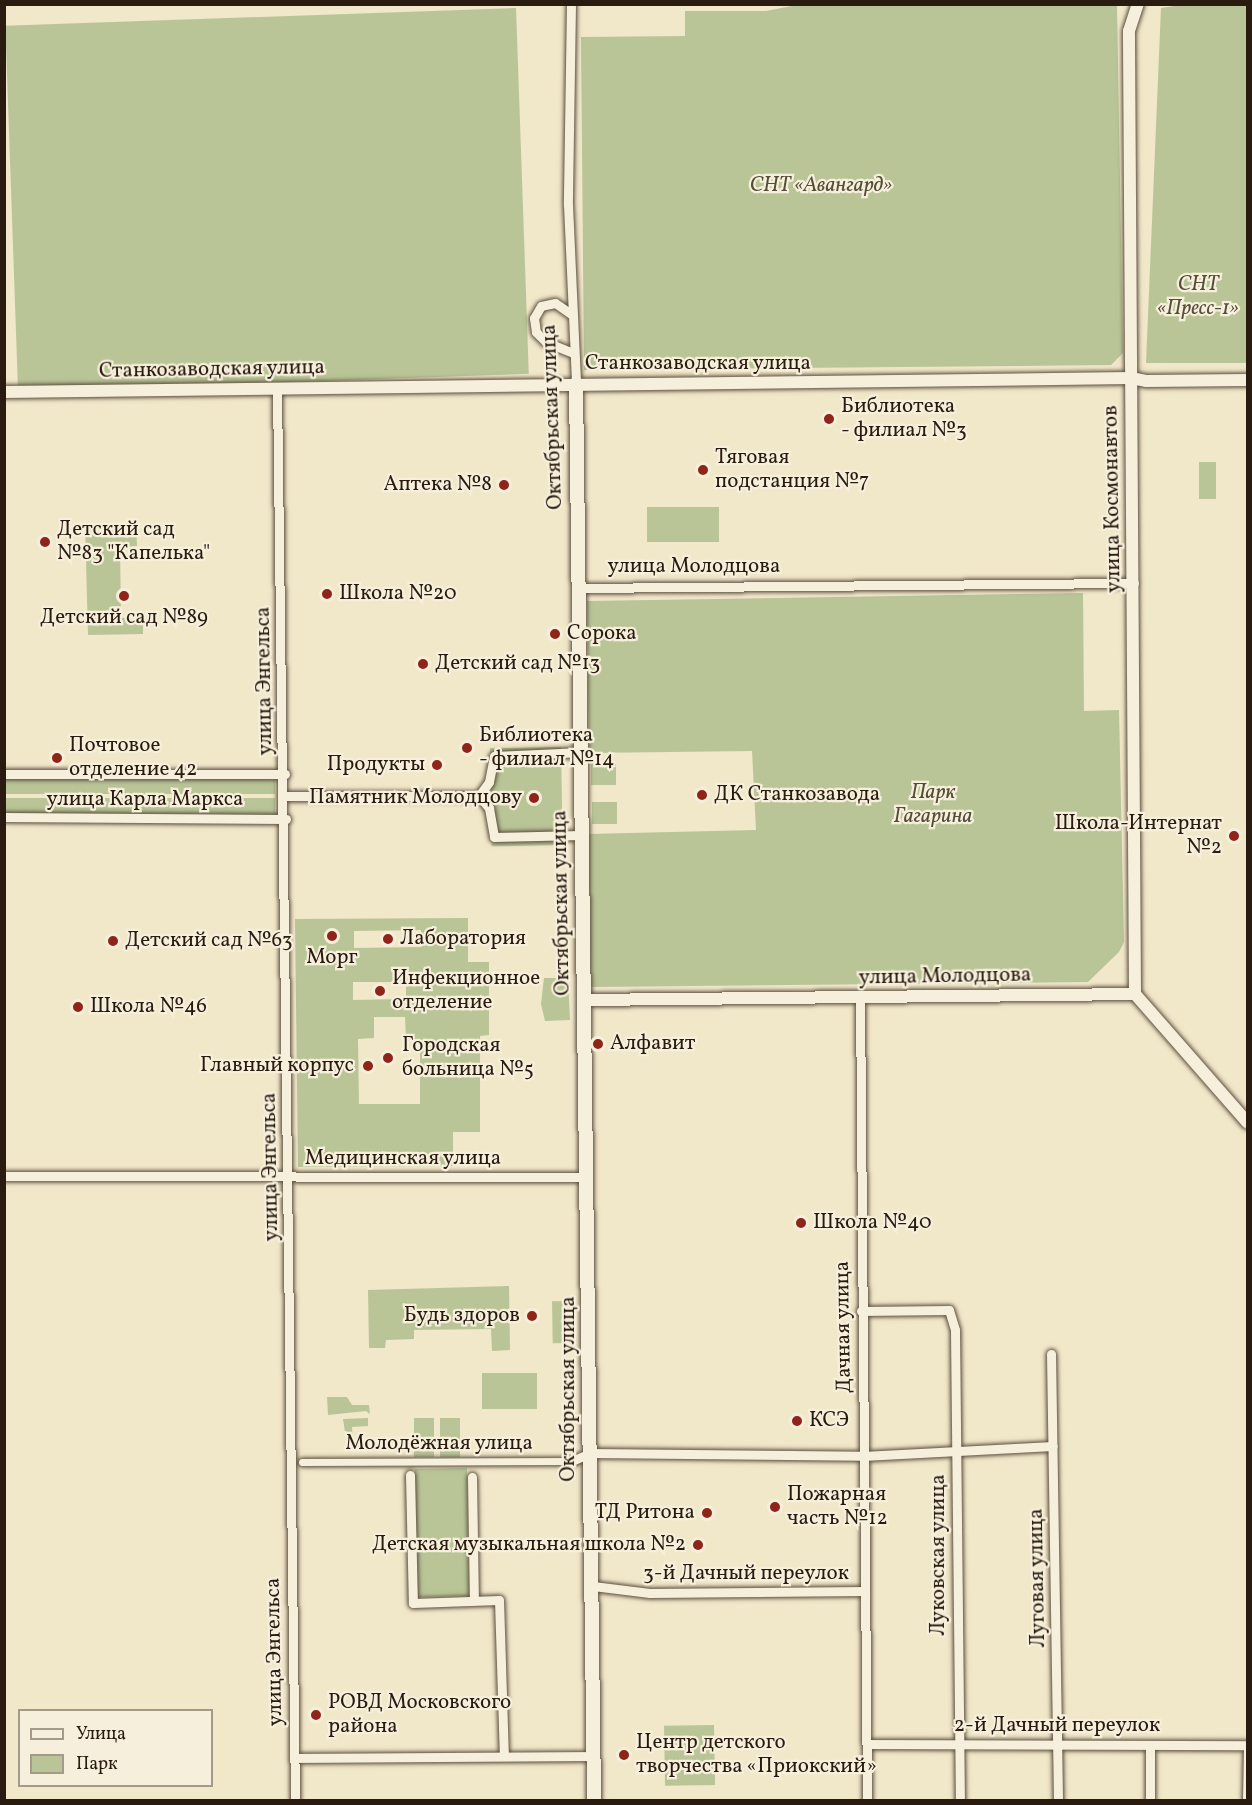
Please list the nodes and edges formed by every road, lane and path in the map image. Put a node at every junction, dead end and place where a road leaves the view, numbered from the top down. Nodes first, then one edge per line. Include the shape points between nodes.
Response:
1 (571, 4) edge
2 (1138, 4) edge
3 (571, 314) junction
4 (573, 353) junction
5 (1131, 378) junction
6 (1248, 380) edge
7 (576, 384) junction
8 (277, 388) junction
9 (4, 392) edge
10 (1134, 583) junction
11 (579, 588) junction
12 (582, 752) junction
13 (4, 774) edge
14 (285, 774) junction
15 (285, 796) junction
16 (479, 796) junction
17 (4, 818) edge
18 (286, 819) junction
19 (582, 835) junction
20 (1135, 994) junction
21 (860, 998) junction
22 (584, 1000) junction
23 (1248, 1123) edge
24 (4, 1176) edge
25 (289, 1176) junction
26 (586, 1177) junction
27 (861, 1311) junction
28 (1051, 1354) dead end
29 (1053, 1446) junction
30 (956, 1450) junction
31 (590, 1453) junction
32 (864, 1456) junction
33 (572, 1461) joint
34 (291, 1462) junction
35 (302, 1462) joint
36 (410, 1475) dead end
37 (472, 1477) dead end
38 (593, 1586) junction
39 (865, 1591) junction
40 (474, 1600) junction
41 (1059, 1743) junction
42 (867, 1744) junction
43 (957, 1744) junction
44 (1150, 1745) junction
45 (1248, 1747) edge
46 (504, 1756) junction
47 (593, 1756) junction
48 (294, 1758) junction
49 (295, 1800) edge
50 (594, 1800) edge
51 (867, 1800) edge
52 (960, 1800) edge
53 (1058, 1800) edge
54 (1150, 1800) edge
55 (1247, 1800) edge

1 - 3 street, Октябрьская улица
2 - 5 street, улица Космонавтов via 1129,31
3 - 4 street, Октябрьская улица
3 - 4 street via 555,303 541,306 534,318 536,332 546,342
4 - 7 street, Октябрьская улица
5 - 6 street, Станкозаводская улица
5 - 7 street, Станкозаводская улица
5 - 10 street, улица Космонавтов
7 - 8 street, Станкозаводская улица
7 - 11 main road, Октябрьская улица
8 - 9 street, Станкозаводская улица
8 - 14 street, улица Энгельса
10 - 11 street, улица Молодцова
10 - 20 street, улица Космонавтов via 1131,769
11 - 12 main road, Октябрьская улица
12 - 16 street via 494,756 489,782
12 - 19 main road, Октябрьская улица
13 - 14 street, улица Карла Маркса
14 - 15 street, улица Энгельса
15 - 16 street
15 - 18 street, улица Энгельса
16 - 19 street via 489,808 494,837
17 - 18 street, улица Карла Маркса
18 - 25 street, улица Энгельса
19 - 22 main road, Октябрьская улица
20 - 21 street, улица Молодцова
20 - 23 street
21 - 22 street, улица Молодцова
21 - 27 street, Дачная улица
22 - 26 main road, Октябрьская улица
24 - 25 street, Медицинская улица
25 - 26 street, Медицинская улица
25 - 34 street, улица Энгельса
26 - 31 main road, Октябрьская улица
27 - 30 street, Луковская улица via 950,1310 955,1330
27 - 32 street, Дачная улица
28 - 29 street, Луговая улица
29 - 30 street, Молодёжная улица
29 - 41 street, Луговая улица
30 - 32 street, Молодёжная улица
30 - 43 street, Луковская улица
31 - 32 street, Молодёжная улица
31 - 33 street, Молодёжная улица
31 - 38 main road, Октябрьская улица
32 - 39 street, Дачная улица
33 - 35 street, Молодёжная улица
34 - 35 street, Молодёжная улица
34 - 48 street, улица Энгельса
36 - 40 street via 413,1603
37 - 40 street
38 - 39 street, 3-й Дачный переулок via 624,1587 631,1593
38 - 47 main road, Октябрьская улица
39 - 42 street, Дачная улица
40 - 46 street via 499,1600
41 - 43 street, 2-й Дачный переулок
41 - 44 street, 2-й Дачный переулок
41 - 53 street, Луговая улица
42 - 43 street, 2-й Дачный переулок
42 - 51 street, Дачная улица
43 - 52 street, Луковская улица
44 - 45 street, 2-й Дачный переулок
44 - 54 street
45 - 55 street
46 - 47 street
46 - 48 street
47 - 50 main road, Октябрьская улица
48 - 49 street, улица Энгельса

